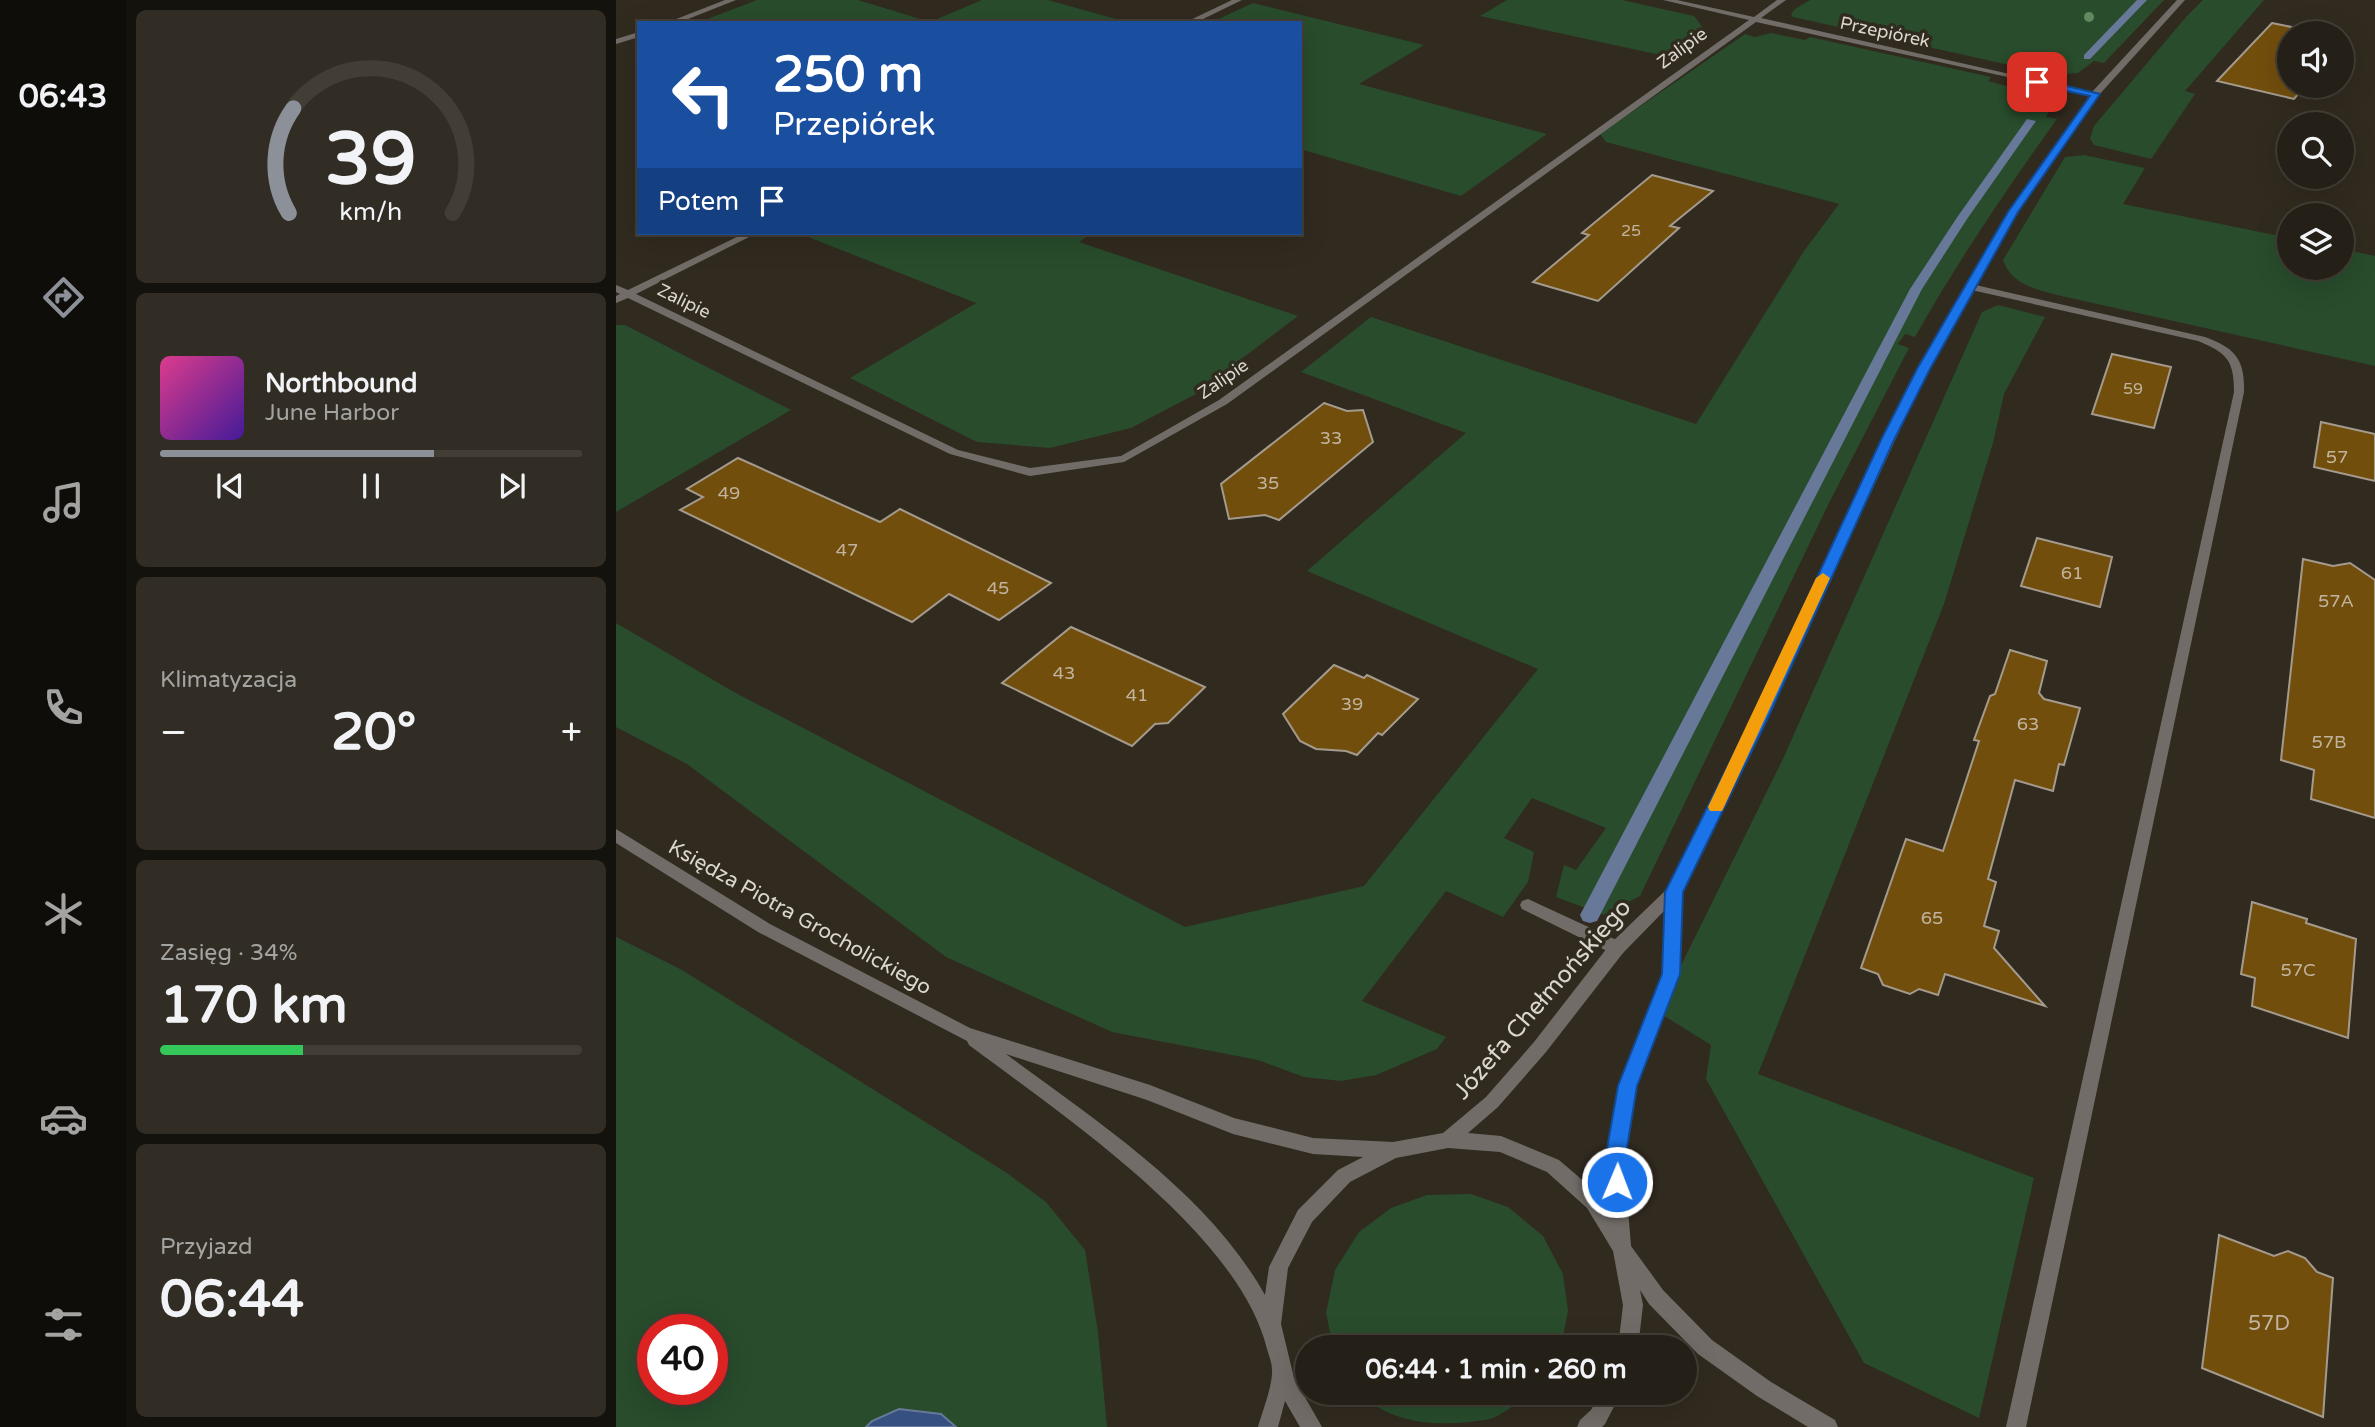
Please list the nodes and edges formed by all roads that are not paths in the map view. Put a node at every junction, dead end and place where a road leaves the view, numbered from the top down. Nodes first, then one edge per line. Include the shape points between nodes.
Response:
1 (732, 0) edge
2 (1238, 0) edge
3 (1667, 0) edge
4 (1782, 0) edge
5 (2181, 0) edge
6 (1751, 19) junction
7 (675, 21) edge
8 (1192, 21) edge
9 (637, 35) edge
10 (616, 42) edge
11 (2095, 94) junction
12 (748, 235) edge
13 (1971, 287) junction
14 (616, 288) edge
15 (628, 294) junction
16 (616, 300) edge
17 (616, 835) edge
18 (1674, 892) junction
19 (1528, 905) dead end
20 (1617, 948) junction
21 (965, 1033) junction
22 (1448, 1140) junction
23 (1393, 1150) junction
24 (1622, 1249) junction
25 (1272, 1324) junction
26 (1630, 1335) edge
27 (1282, 1372) junction
28 (1604, 1405) edge
29 (1268, 1427) edge
30 (1312, 1427) edge
31 (1587, 1427) edge
32 (1828, 1427) edge
33 (2016, 1427) edge

1 - 7 street
2 - 8 street
3 - 6 street, Przepiórek
4 - 6 street, Zalipie
5 - 11 street, Józefa Chełmońskiego
6 - 11 street, Przepiórek
6 - 15 street, Zalipie via 1223,402 1124,459 1030,472 954,452
9 - 10 street
11 - 13 street, Józefa Chełmońskiego via 2013,212
12 - 15 street
13 - 18 street, Józefa Chełmońskiego via 1888,440
13 - 33 street via 2201,339 2229,352 2239,369 2236,406
14 - 15 street, Zalipie
15 - 16 street
17 - 21 street, Księdza Piotra Grocholickiego via 764,928
18 - 20 street, Józefa Chełmońskiego
18 - 24 street, Józefa Chełmońskiego via 1671,974 1628,1086 1615,1160
19 - 20 street
20 - 22 street, Józefa Chełmońskiego via 1492,1102
21 - 23 street, Księdza Piotra Grocholickiego via 1150,1093 1233,1126 1313,1146
21 - 25 street, Księdza Piotra Grocholickiego via 1115,1146 1178,1200 1228,1255
22 - 23 street
22 - 24 street via 1502,1144 1552,1166 1594,1202
23 - 25 street via 1344,1176 1305,1216 1279,1267
24 - 26 street via 1633,1305
24 - 32 street via 1656,1297 1705,1347
25 - 27 street
27 - 29 street
27 - 30 street
28 - 31 street

